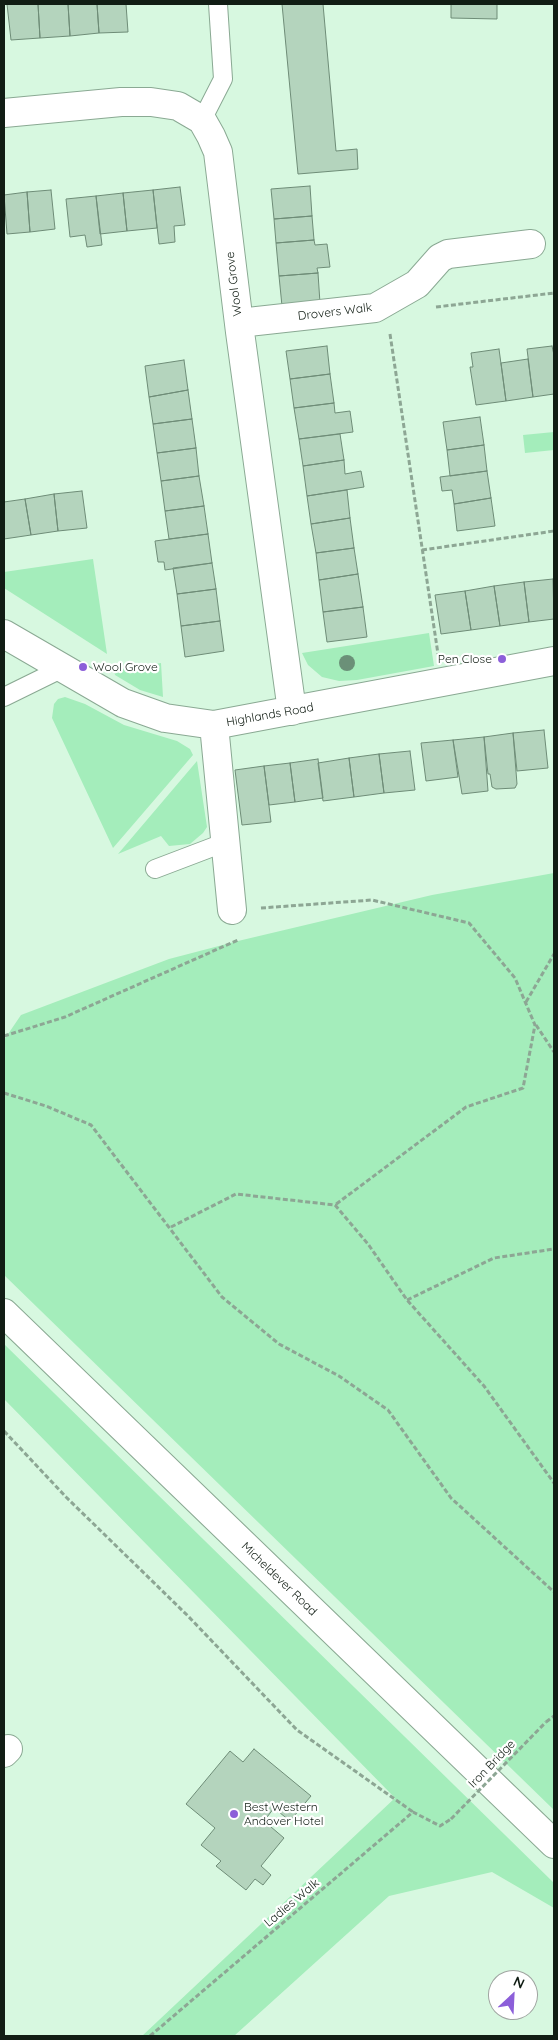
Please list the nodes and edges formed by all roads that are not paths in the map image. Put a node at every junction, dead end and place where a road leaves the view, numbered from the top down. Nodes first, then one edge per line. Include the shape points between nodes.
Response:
1 (218, 4) edge
2 (4, 113) edge
3 (202, 120) junction
4 (531, 244) dead end
5 (239, 323) junction
6 (4, 634) edge
7 (554, 661) edge
8 (63, 668) junction
9 (4, 697) edge
10 (292, 711) junction
11 (214, 725) junction
12 (226, 842) junction
13 (155, 869) dead end
14 (232, 910) road end
15 (4, 1313) edge
16 (554, 1844) edge

1 - 3 lane via 223,79
2 - 3 street via 151,102 178,106
3 - 5 street, Wool Grove via 218,152
4 - 5 street, Drovers Walk via 448,254 440,258 417,284 375,308
5 - 10 street, Wool Grove
6 - 8 street, Highlands Road
7 - 10 street, Highlands Road
8 - 9 lane
8 - 11 street, Highlands Road via 92,687 144,711 180,722
10 - 11 street, Highlands Road
11 - 12 street
12 - 13 lane
12 - 14 street
15 - 16 street, Micheldever Road

